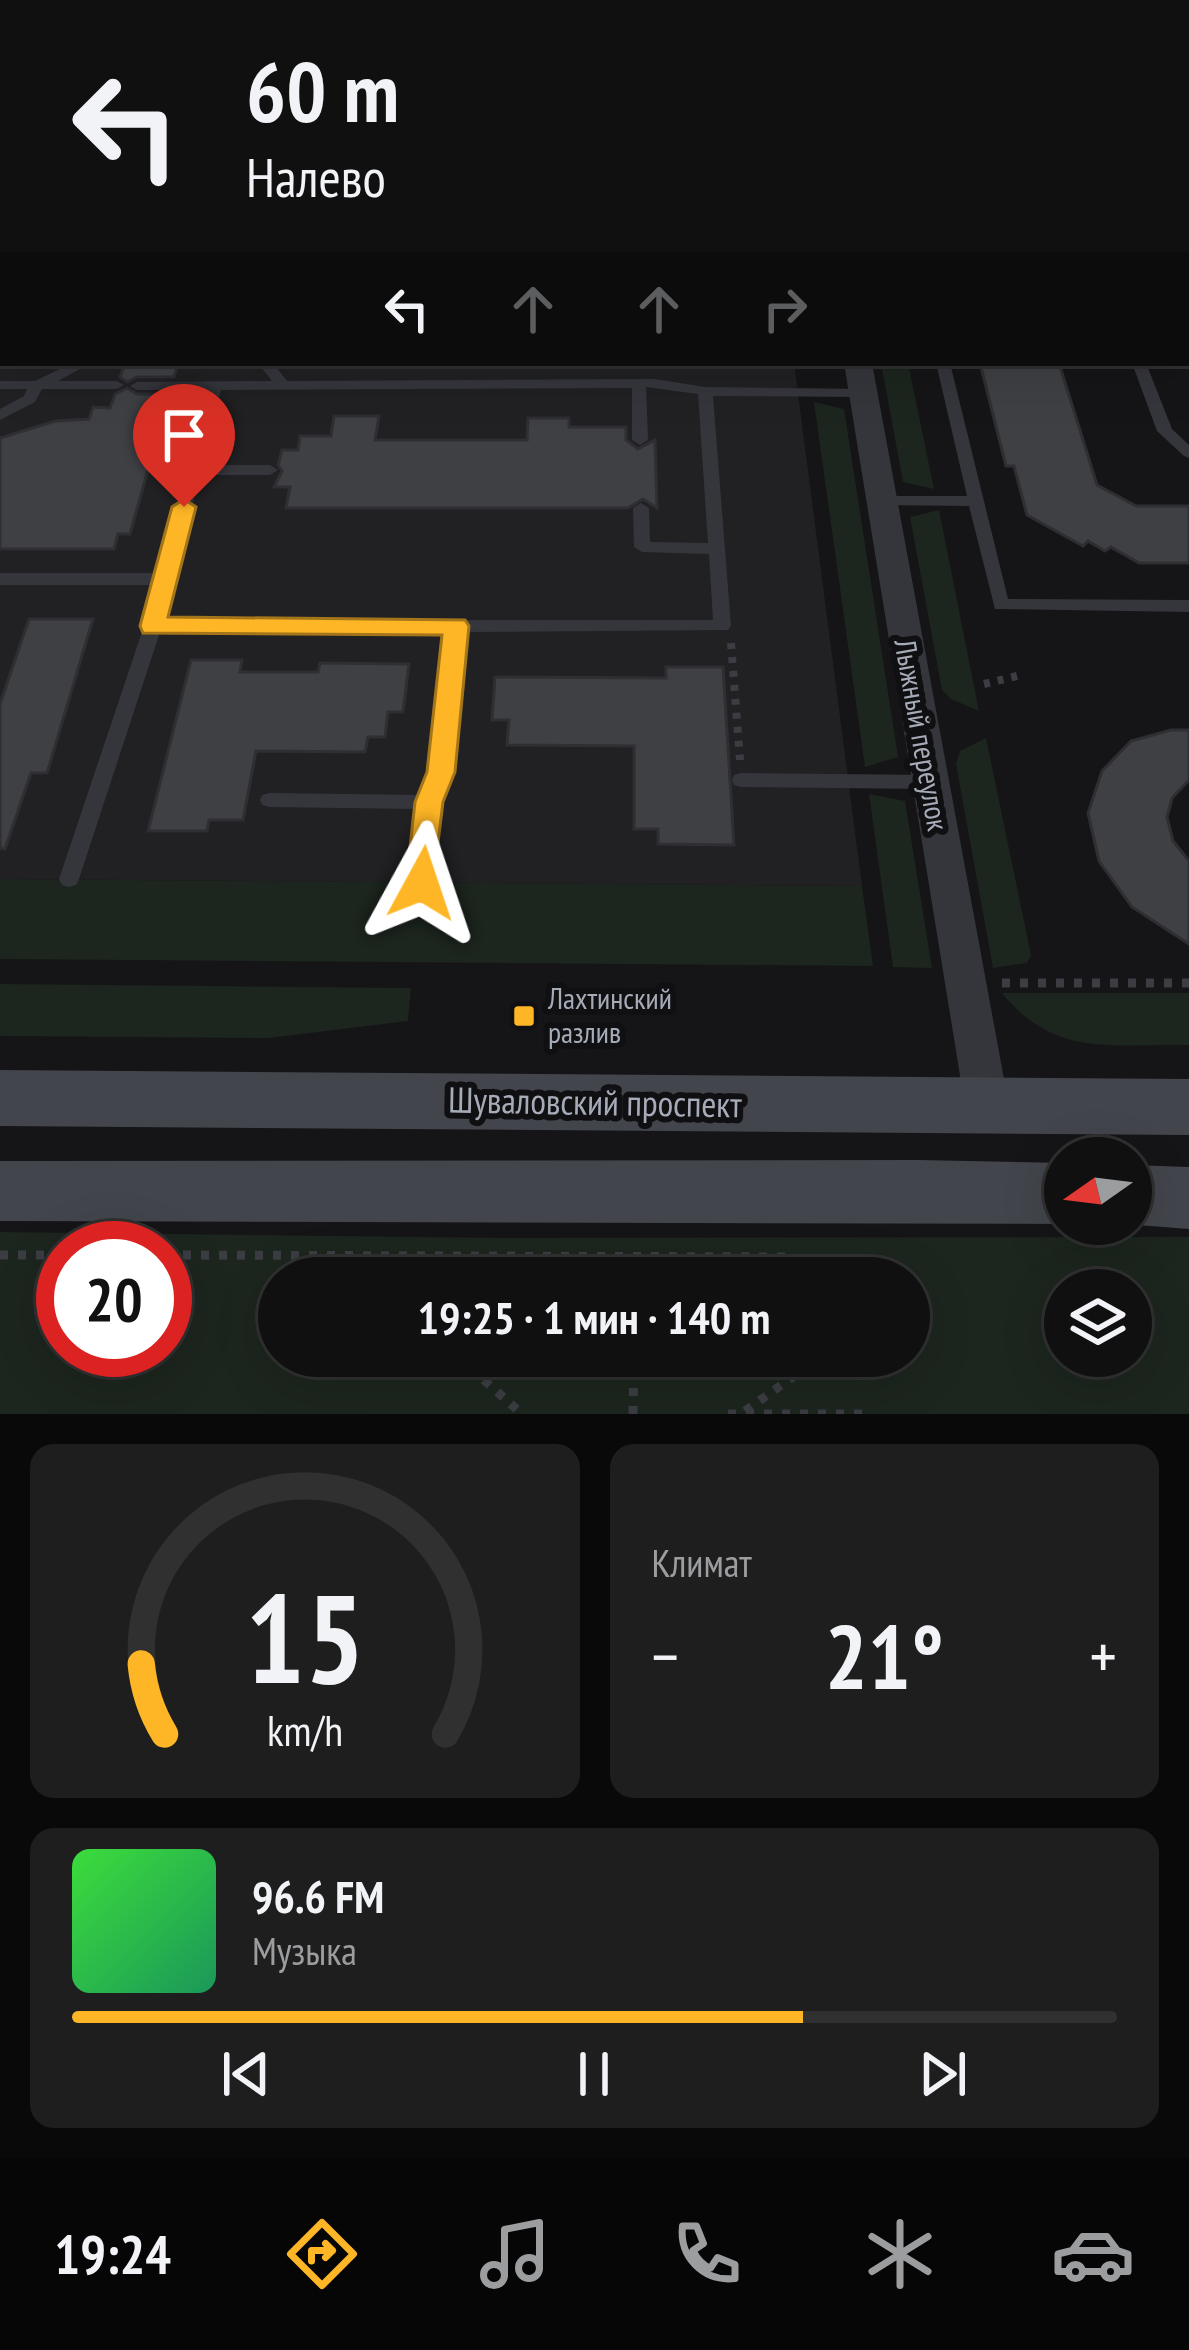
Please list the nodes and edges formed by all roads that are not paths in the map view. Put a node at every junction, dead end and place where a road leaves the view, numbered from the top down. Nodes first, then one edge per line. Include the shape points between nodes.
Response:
1 (78, 366) edge
2 (268, 366) edge
3 (502, 366) edge
4 (547, 366) edge
5 (653, 366) edge
6 (944, 366) edge
7 (1140, 366) edge
8 (861, 378) edge
9 (647, 383) junction
10 (500, 384) junction
11 (546, 384) junction
12 (0, 385) edge
13 (37, 385) junction
14 (117, 386) dead end
15 (137, 386) dead end
16 (215, 386) junction
17 (284, 386) junction
18 (705, 391) junction
19 (0, 415) edge
20 (640, 440) dead end
21 (1189, 453) edge
22 (194, 470) junction
23 (270, 470) dead end
24 (882, 501) junction
25 (975, 501) junction
26 (641, 508) dead end
27 (716, 549) junction
28 (0, 579) edge
29 (165, 579) junction
30 (1189, 606) edge
31 (153, 626) junction
32 (456, 626) junction
33 (741, 780) road end
34 (929, 782) junction
35 (269, 800) dead end
36 (429, 802) junction
37 (69, 879) dead end
38 (422, 883) dead end
39 (0, 1098) edge
40 (987, 1106) junction
41 (1189, 1107) edge
42 (0, 1191) edge
43 (1044, 1194) edge
44 (1152, 1197) edge
45 (1189, 1198) edge

1 - 13 lane
2 - 17 lane
3 - 10 lane
4 - 11 lane
5 - 9 lane
6 - 25 lane
7 - 21 lane via 1165,431
8 - 18 lane
8 - 24 street, Лыжный переулок
9 - 11 lane
9 - 18 lane
9 - 20 lane
10 - 11 lane
10 - 17 lane
12 - 13 lane
13 - 14 lane
13 - 19 lane
15 - 16 lane
16 - 17 lane
16 - 22 lane
18 - 27 lane
22 - 23 lane
22 - 29 lane
24 - 25 lane
24 - 34 street, Лыжный переулок
25 - 30 lane via 1001,605
26 - 27 lane via 642,547
27 - 32 lane via 722,626
28 - 29 lane
29 - 31 lane
31 - 32 lane
31 - 37 lane
32 - 36 lane via 441,772
33 - 34 lane
34 - 40 street, Лыжный переулок
35 - 36 lane
36 - 38 lane
39 - 40 street, Шуваловский проспект
40 - 41 street, Шуваловский проспект
42 - 43 street
44 - 45 street

